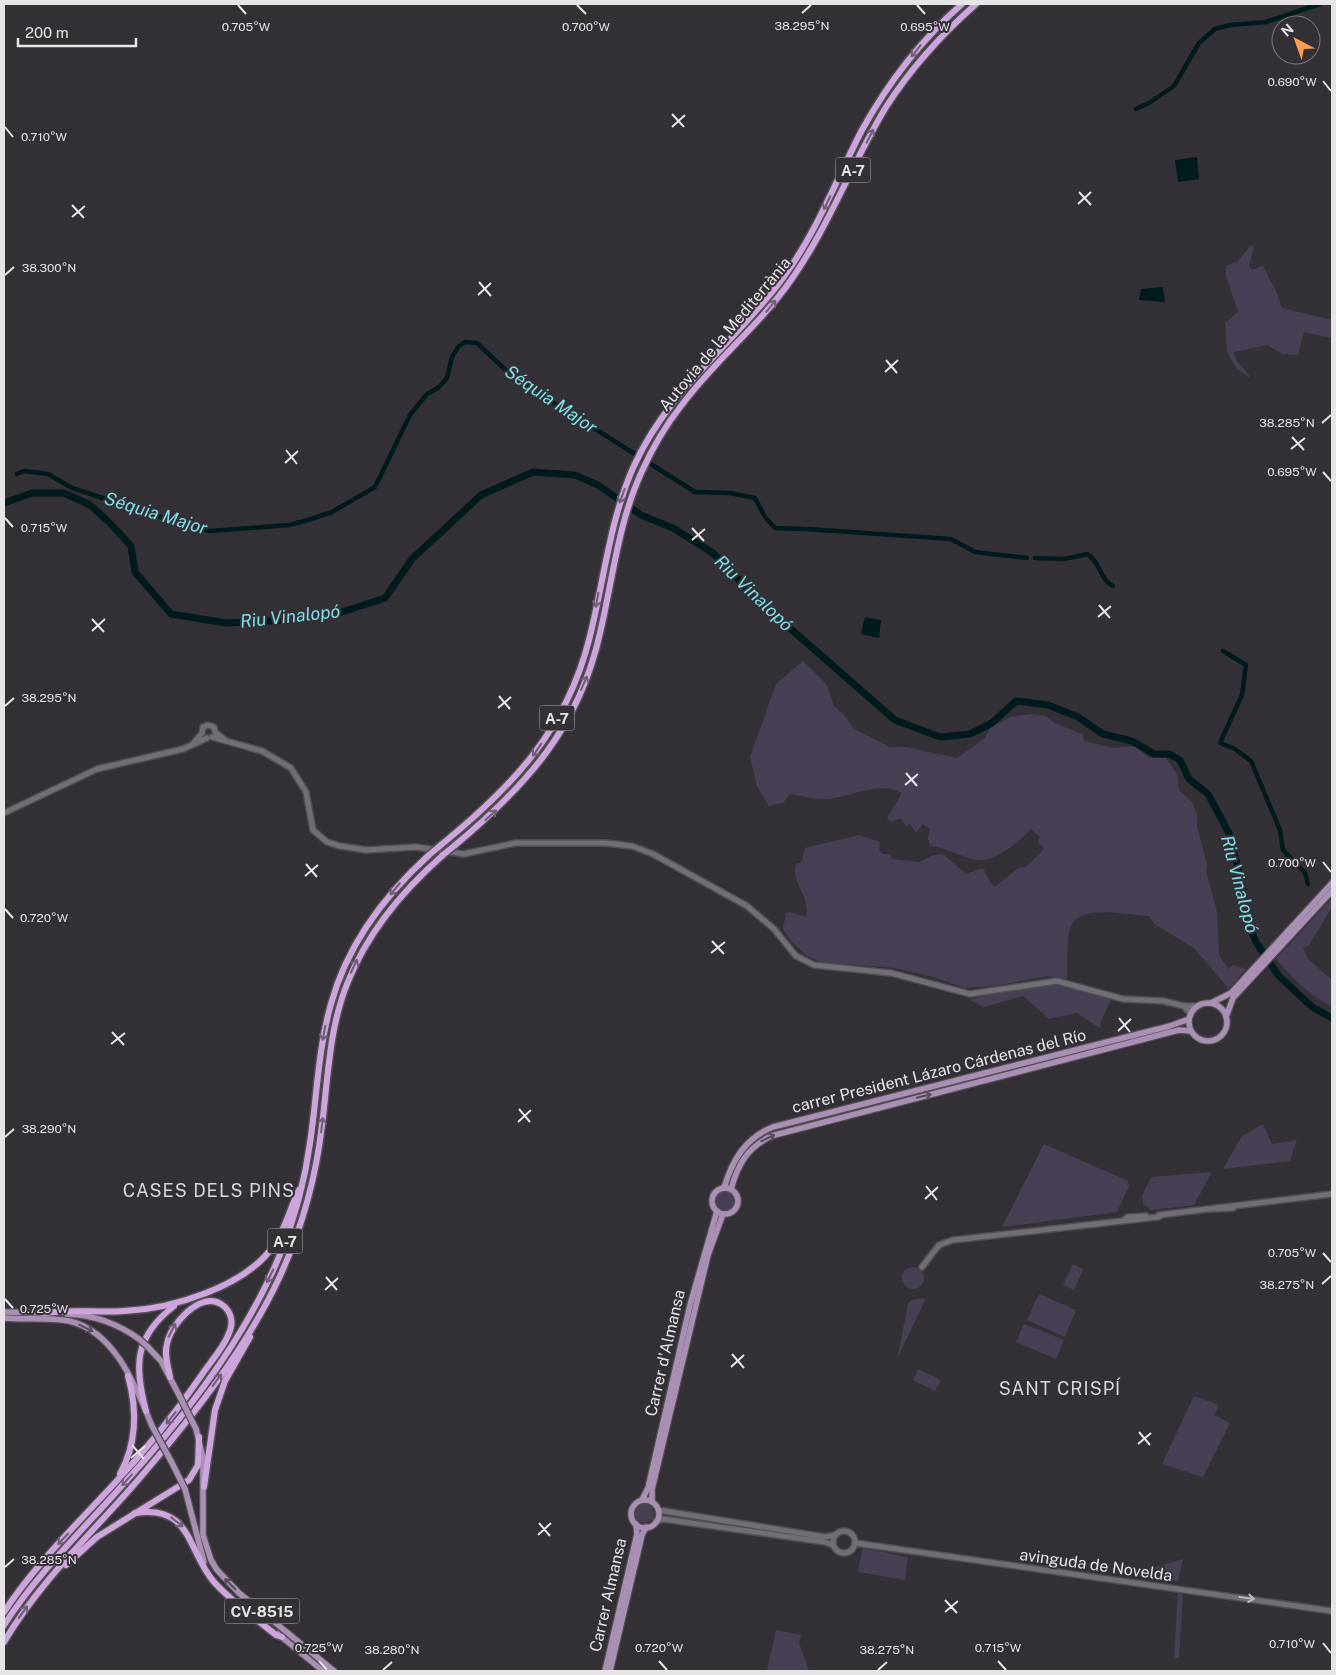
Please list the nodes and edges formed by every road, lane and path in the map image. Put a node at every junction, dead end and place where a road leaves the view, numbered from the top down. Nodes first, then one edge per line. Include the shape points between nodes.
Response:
1 (962, 4) edge
2 (976, 4) edge
3 (216, 732) junction
4 (202, 733) junction
5 (209, 738) junction
6 (226, 741) junction
7 (192, 745) junction
8 (4, 813) edge
9 (1332, 883) edge
10 (1332, 891) edge
11 (1301, 921) junction
12 (1211, 1003) junction
13 (1184, 1006) junction
14 (1197, 1006) junction
15 (1190, 1016) junction
16 (1226, 1017) junction
17 (1191, 1031) junction
18 (303, 1180) junction
19 (312, 1182) junction
20 (727, 1189) junction
21 (1332, 1194) edge
22 (716, 1211) junction
23 (723, 1214) junction
24 (922, 1267) dead end
25 (179, 1303) junction
26 (4, 1312) edge
27 (44, 1313) junction
28 (4, 1318) edge
29 (128, 1376) junction
30 (170, 1377) junction
31 (146, 1411) junction
32 (199, 1436) junction
33 (112, 1486) junction
34 (204, 1487) junction
35 (642, 1500) junction
36 (652, 1502) junction
37 (658, 1510) junction
38 (131, 1514) junction
39 (656, 1521) junction
40 (636, 1524) junction
41 (646, 1527) junction
42 (835, 1535) junction
43 (855, 1544) junction
44 (833, 1545) junction
45 (52, 1576) junction
46 (1332, 1611) edge
47 (4, 1612) edge
48 (4, 1625) edge
49 (282, 1637) junction
50 (4, 1642) edge
51 (323, 1671) edge
52 (334, 1671) edge
53 (605, 1671) edge
54 (610, 1671) edge

1 -> 18 highway, Autovia de la Mediterrània / A-7, bridge via 922,44 884,94 799,255 773,291 669,406 641,452 617,509 586,651 558,716 519,774 405,878 380,907 345,963 324,1030
19 -> 2 highway, Autovia de la Mediterrània / A-7, bridge via 323,1124 332,1038 346,985 364,947 410,886 490,816 522,784 551,746 567,720 592,662 630,499 649,456 680,406 777,298 808,254 896,92 929,50
3 - 4 street via 208,724
3 - 5 street
3 - 6 street
4 - 5 street
4 - 7 street
5 - 6 street
5 - 7 street
6 - 13 street via 270,754 291,768 306,792 313,830 321,838 339,846 366,850 416,847 464,854 516,842 632,846 653,854 747,906 796,956 814,965 891,973 970,994 1057,981 1123,999 1163,1001
7 - 8 street via 97,770
9 - 11 main road
10 - 11 main road
11 - 12 main road via 1231,994
11 - 16 main road via 1230,1005
12 - 14 main road
12 - 16 main road via 1222,1009
13 - 14 street
13 - 15 street
14 - 15 main road
15 - 17 main road
15 - 20 main road, carrer President Lázaro Cárdenas del Río via 1161,1028 773,1127 753,1138 742,1149 732,1165
16 - 17 main road via 1225,1030 1216,1039 1204,1040
20 -> 17 main road, carrer President Lázaro Cárdenas del Río via 740,1161 752,1148 771,1136 1179,1030
18 - 25 highway via 279,1237 264,1257 237,1278
18 -> 48 highway, Autovia de la Mediterrània / A-7 via 281,1252 227,1351 155,1448 37,1580
19 - 34 highway via 305,1222 290,1264 226,1381 215,1410
45 -> 19 highway, Autovia de la Mediterrània / A-7 via 159,1455 234,1354 278,1280 298,1233
20 - 22 main road via 716,1192 713,1198
20 - 23 main road via 738,1197 738,1206
21 - 24 street via 944,1242
22 - 23 main road
22 - 35 main road, Carrer d'Almansa via 690,1305 648,1488
23 - 36 main road via 708,1255 681,1363 652,1489
25 - 27 highway via 143,1310
25 - 31 highway via 156,1322 142,1347 138,1376
26 - 27 main road
27 - 30 main road, bridge via 77,1314 120,1326 147,1346
28 -> 29 main road via 69,1321 86,1327 104,1340
29 - 31 main road
29 - 33 highway via 134,1408 133,1434 128,1458
30 - 32 main road, bridge
30 -> 33 highway via 166,1350 177,1321 203,1303 210,1301 223,1305 232,1322 227,1336 170,1418
31 - 49 main road, CV-8515, bridge via 185,1489 203,1560 216,1581
32 - 34 main road
32 - 38 highway via 198,1465 190,1480
33 -> 47 highway via 30,1576
52 -> 34 main road, CV-8515 via 228,1582 211,1560 204,1540
35 - 36 main road
35 - 40 main road via 634,1504 631,1511
36 - 37 main road
37 - 39 main road
37 - 42 street
38 - 45 highway via 97,1537
38 -> 49 highway via 154,1512 177,1521 186,1530 201,1563 215,1583
39 - 41 main road
39 - 44 street via 663,1519
40 - 41 main road
40 - 53 main road, Carrer Almansa
41 - 54 main road, Carrer Almansa
42 - 43 street via 841,1531 849,1532
42 - 44 street
43 - 44 street via 853,1550 845,1554
43 -> 46 street, avinguda de Novelda
50 -> 45 highway, Autovia de la Mediterrània / A-7
49 - 51 main road, CV-8515

